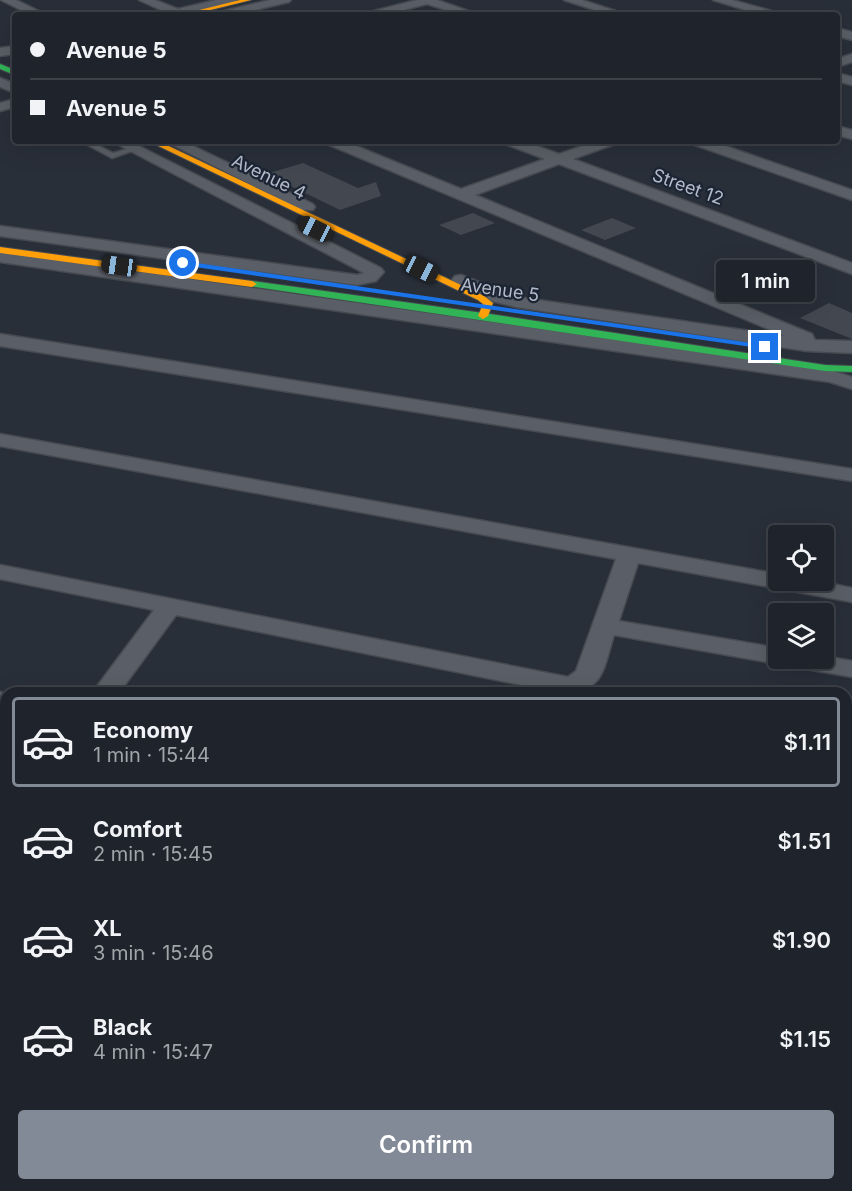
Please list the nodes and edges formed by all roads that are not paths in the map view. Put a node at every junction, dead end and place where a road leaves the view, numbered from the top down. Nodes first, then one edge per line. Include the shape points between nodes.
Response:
1 (7, 0) edge
2 (145, 0) edge
3 (231, 0) edge
4 (248, 0) edge
5 (268, 0) edge
6 (285, 0) edge
7 (430, 0) edge
8 (570, 0) edge
9 (719, 0) edge
10 (34, 12) edge
11 (174, 12) edge
12 (186, 12) edge
13 (189, 12) edge
14 (215, 12) edge
15 (232, 12) edge
16 (382, 12) edge
17 (465, 12) edge
18 (612, 12) edge
19 (764, 12) edge
20 (90, 144) edge
21 (158, 144) edge
22 (178, 144) edge
23 (339, 144) edge
24 (518, 144) edge
25 (601, 144) edge
26 (705, 144) edge
27 (135, 145) edge
28 (558, 159) junction
29 (460, 195) junction
30 (852, 195) edge
31 (0, 231) edge
32 (0, 239) edge
33 (0, 250) edge
34 (0, 257) edge
35 (852, 269) edge
36 (454, 307) junction
37 (486, 311) junction
38 (658, 337) junction
39 (0, 340) edge
40 (807, 345) junction
41 (852, 347) edge
42 (848, 367) edge
43 (852, 382) edge
44 (0, 425) edge
45 (0, 440) edge
46 (22, 444) junction
47 (852, 476) edge
48 (629, 555) junction
49 (0, 572) edge
50 (852, 595) edge
51 (170, 606) junction
52 (605, 626) junction
53 (768, 654) edge
54 (834, 666) edge
55 (852, 669) edge
56 (109, 687) edge
57 (852, 718) edge
58 (852, 732) edge

1 - 10 street
2 - 11 street
3 - 12 street
4 - 13 main road
5 - 14 main road
6 - 15 street
7 - 16 street
7 - 17 street
8 - 18 street
9 - 19 street
20 - 27 lane via 112,156
21 - 37 main road, Avenue 4 via 481,298
22 - 40 street via 498,297
23 - 29 street
24 - 28 street, Street 12
25 - 28 street
26 - 30 street
27 - 31 street via 375,272 357,279
27 - 36 main road, Avenue 4 via 451,296
28 - 29 street
28 - 35 street, Street 12
29 - 40 street via 805,338
32 - 36 main road, Avenue 5
33 - 36 main road, Avenue 5
34 - 43 street via 651,349
36 - 37 main road, Avenue 5
37 - 38 main road, Avenue 5
38 - 42 main road, Avenue 5
38 - 42 main road, Avenue 5 via 807,353
39 - 47 street
40 - 41 street
44 - 46 street via 15,428
45 - 46 street
46 - 48 street
48 - 50 street
48 - 52 street
49 - 51 street
51 - 52 street via 569,686 588,675
51 - 56 street
52 - 53 street
54 - 55 street
57 - 58 street

